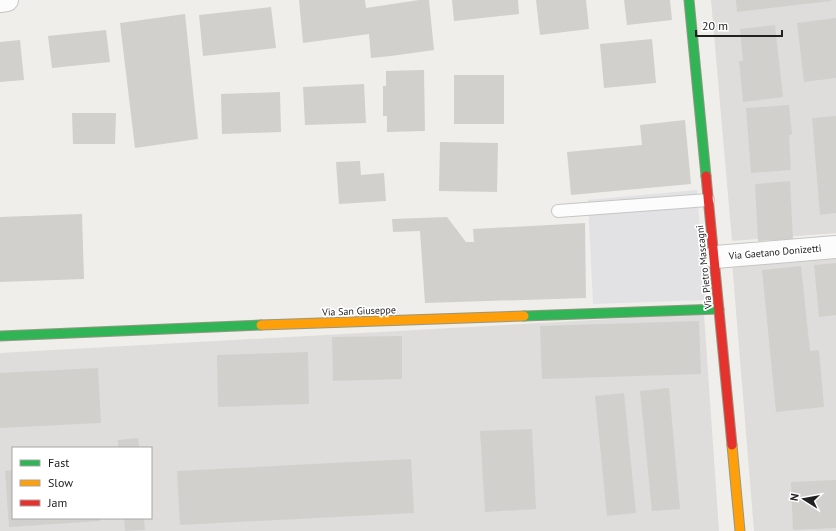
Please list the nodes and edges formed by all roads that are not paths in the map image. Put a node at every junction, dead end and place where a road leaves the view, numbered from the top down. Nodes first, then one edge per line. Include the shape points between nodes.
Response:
1 (8, 0) edge
2 (689, 0) edge
3 (0, 1) edge
4 (708, 200) junction
5 (558, 210) dead end
6 (836, 247) edge
7 (715, 257) junction
8 (719, 309) junction
9 (0, 336) edge
10 (740, 531) edge

1 - 3 street
2 - 4 street, Via Pietro Mascagni
4 - 5 lane
4 - 7 street, Via Pietro Mascagni
6 - 7 street, Via Gaetano Donizetti
7 - 8 street, Via Pietro Mascagni
8 - 9 street, Via San Giuseppe
8 - 10 street, Via Pietro Mascagni

